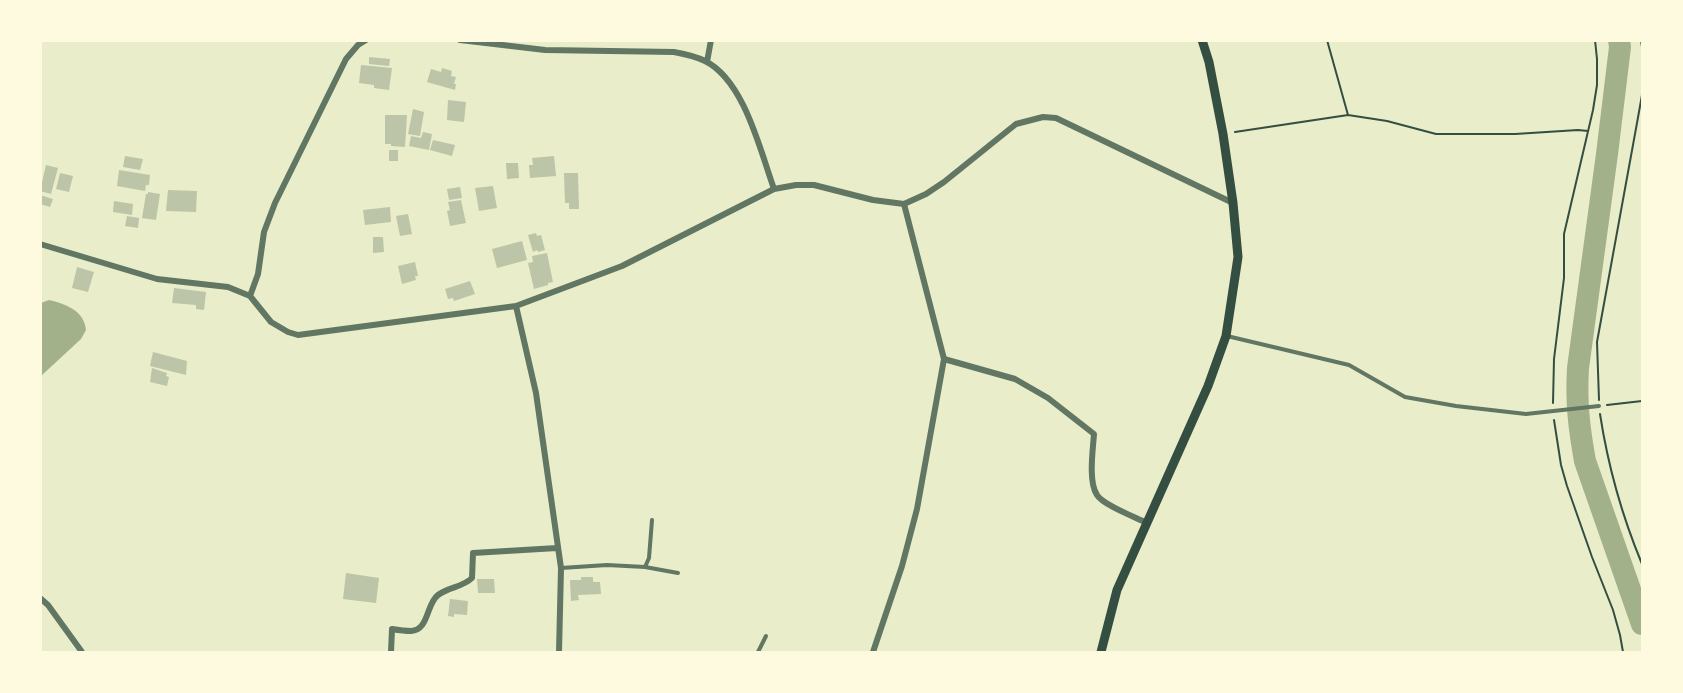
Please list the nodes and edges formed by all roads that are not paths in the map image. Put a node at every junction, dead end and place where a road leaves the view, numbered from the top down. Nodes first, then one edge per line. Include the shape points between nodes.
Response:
1 (366, 40) edge
2 (460, 40) edge
3 (711, 40) edge
4 (1202, 40) edge
5 (707, 62) junction
6 (774, 189) junction
7 (1233, 203) junction
8 (904, 204) junction
9 (40, 244) edge
10 (250, 296) junction
11 (516, 306) junction
12 (1227, 336) junction
13 (944, 359) junction
14 (1599, 406) road end
15 (652, 520) dead end
16 (1147, 523) junction
17 (557, 548) junction
18 (645, 567) junction
19 (561, 568) junction
20 (678, 573) dead end
21 (40, 598) edge
22 (766, 636) dead end
23 (82, 652) edge
24 (391, 652) edge
25 (559, 652) edge
26 (758, 652) edge
27 (873, 652) edge
28 (1101, 652) edge

1 - 10 street via 346,59 275,203 264,232 258,274
2 - 5 street via 545,50 674,52
3 - 5 street
4 - 7 main road via 1223,134
5 - 6 street via 732,85 743,104
6 - 8 street via 814,185
6 - 11 street via 622,266
7 - 8 street via 1056,118 1043,117 1016,124 944,182
7 - 12 main road via 1238,257
8 - 13 street
9 - 10 street via 157,279 228,287
10 - 11 street via 271,322 298,335
11 - 17 street via 536,393
12 - 14 lane via 1349,365 1405,397 1526,414
12 - 16 main road
13 - 16 street via 1015,379 1048,398 1094,434 1092,484 1097,497
13 - 27 street via 916,509 902,566
15 - 18 lane
16 - 28 main road via 1117,590
17 - 19 street
17 - 24 street via 473,553 472,578 439,594 419,628 392,629
18 - 19 lane
18 - 20 lane
19 - 25 street
21 - 23 street
22 - 26 lane

